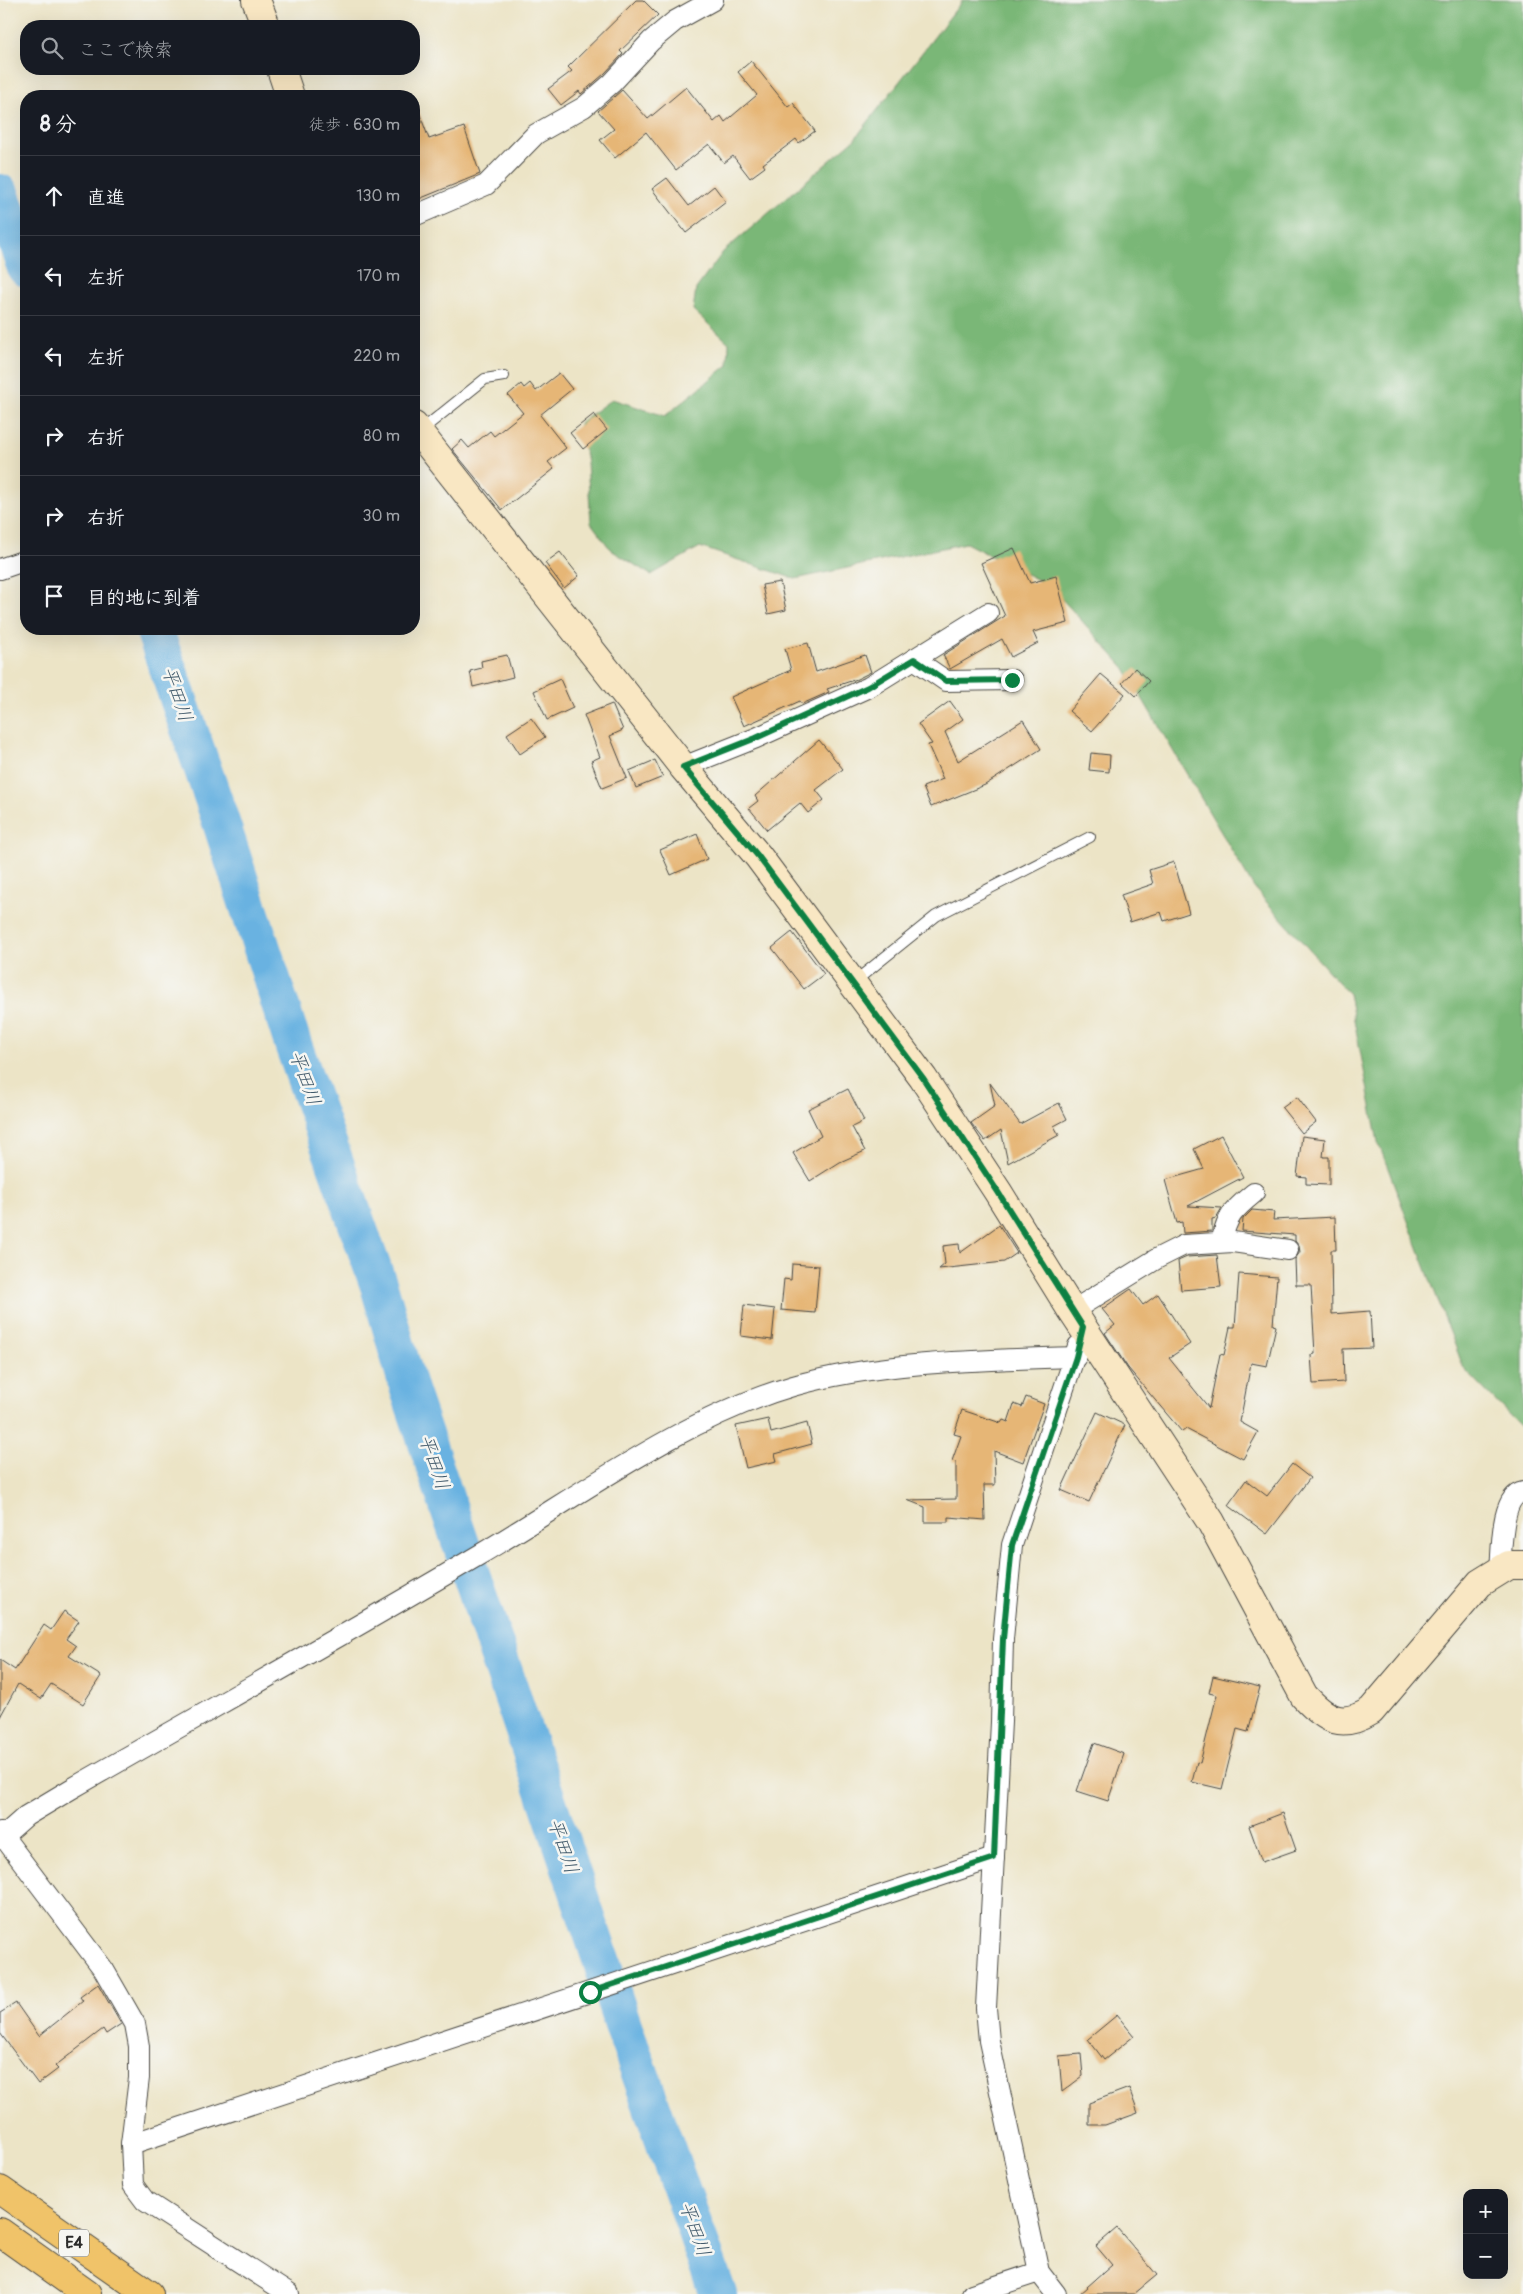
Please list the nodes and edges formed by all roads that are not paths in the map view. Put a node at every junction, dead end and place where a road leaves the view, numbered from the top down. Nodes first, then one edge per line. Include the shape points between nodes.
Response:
1 (256, 0) edge
2 (713, 0) edge
3 (264, 20) edge
4 (283, 75) edge
5 (288, 90) edge
6 (420, 213) edge
7 (504, 376) dead end
8 (420, 425) edge
9 (420, 435) edge
10 (20, 562) edge
11 (0, 569) edge
12 (988, 613) dead end
13 (914, 659) junction
14 (1012, 680) dead end
15 (683, 767) junction
16 (1090, 837) dead end
17 (854, 983) junction
18 (1254, 1194) dead end
19 (1221, 1242) junction
20 (1288, 1250) dead end
21 (1077, 1319) junction
22 (1076, 1357) junction
23 (1523, 1492) edge
24 (1512, 1568) edge
25 (1, 1836) edge
26 (994, 1858) junction
27 (131, 2144) junction
28 (0, 2190) edge
29 (0, 2232) edge
30 (1039, 2272) junction
31 (87, 2294) edge
32 (149, 2294) edge
33 (289, 2294) edge
34 (972, 2294) edge
35 (1056, 2294) edge

1 - 3 street
2 - 6 street via 675,21 584,107 536,134 486,185
4 - 5 street
7 - 8 lane via 485,379
9 - 15 street
10 - 11 street
12 - 13 street
13 - 14 street via 946,681
13 - 15 street via 868,687
15 - 17 street via 758,856
16 - 17 lane via 936,916
17 - 21 street via 923,1078
18 - 19 street via 1230,1216
19 - 20 street
19 - 21 street via 1184,1245 1158,1258
21 - 22 street
21 - 24 street via 1212,1522 1304,1696 1328,1717 1357,1720 1371,1711 1480,1584
22 - 25 street via 913,1366 846,1375 794,1386 740,1405 681,1433 482,1554 71,1788
22 - 26 street via 1012,1545 1003,1639
23 - 24 street via 1510,1502 1504,1524
25 - 27 street via 98,1962 135,2024 139,2078
26 - 27 street
26 - 30 street via 986,2008 989,2041
27 - 33 street via 133,2185 144,2201
28 - 32 highway, E4
29 - 31 highway, E4
30 - 34 street
30 - 35 street

